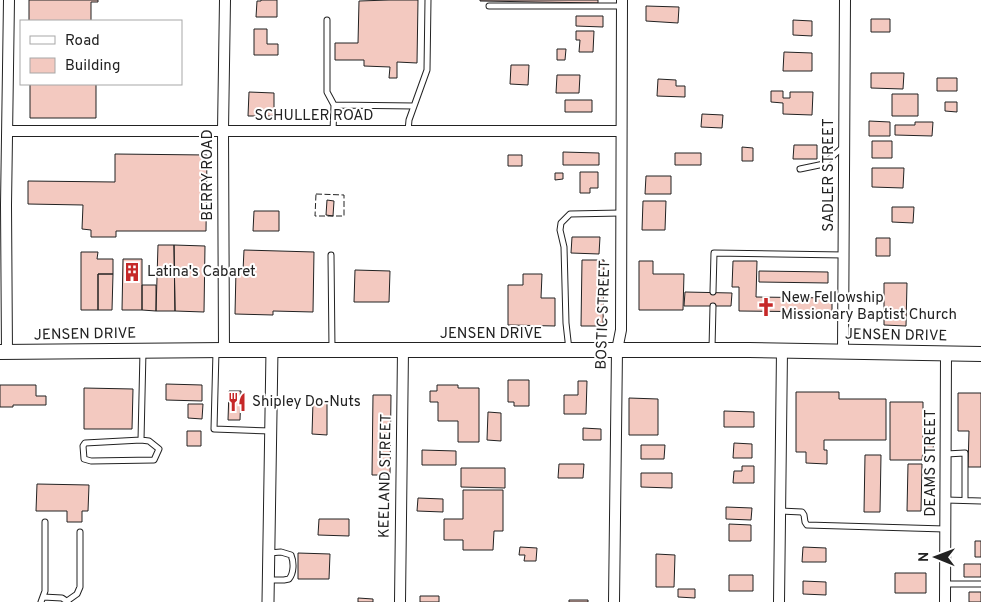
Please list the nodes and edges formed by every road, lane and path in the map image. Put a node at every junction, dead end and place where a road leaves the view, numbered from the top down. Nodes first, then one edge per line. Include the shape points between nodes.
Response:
1 (9, 0) edge
2 (225, 0) edge
3 (428, 0) edge
4 (845, 0) edge
5 (622, 3) edge
6 (489, 6) dead end
7 (327, 20) dead end
8 (334, 105) junction
9 (414, 106) junction
10 (8, 130) junction
11 (223, 130) junction
12 (333, 131) junction
13 (408, 131) junction
14 (620, 131) junction
15 (845, 146) junction
16 (800, 168) dead end
17 (621, 213) junction
18 (331, 255) dead end
19 (844, 255) junction
20 (713, 292) dead end
21 (712, 306) dead end
22 (143, 350) junction
23 (220, 350) junction
24 (272, 350) junction
25 (332, 350) junction
26 (403, 350) junction
27 (569, 350) junction
28 (616, 350) junction
29 (712, 350) junction
30 (782, 351) junction
31 (844, 351) junction
32 (4, 352) edge
33 (946, 354) junction
34 (981, 354) edge
35 (271, 431) junction
36 (141, 440) junction
37 (946, 454) junction
38 (946, 500) junction
39 (965, 500) junction
40 (981, 501) edge
41 (780, 511) junction
42 (45, 522) dead end
43 (946, 529) junction
44 (80, 532) dead end
45 (269, 552) junction
46 (269, 580) junction
47 (945, 584) junction
48 (981, 584) edge
49 (42, 599) edge
50 (68, 601) edge
51 (268, 602) edge
52 (400, 602) edge
53 (614, 602) edge
54 (779, 602) edge
55 (945, 602) edge

1 - 10 street
2 - 11 street, BERRY ROAD
3 - 9 lane via 427,70
4 - 15 street, SADLER STREET
5 - 6 lane
5 - 14 street, BOSTIC STREET
7 - 8 lane via 327,92
8 - 9 lane
8 - 12 lane
9 - 13 lane via 408,120
10 - 11 street, SCHULLER ROAD
10 - 32 street
11 - 12 street, SCHULLER ROAD
11 - 23 street, BERRY ROAD
12 - 13 street, SCHULLER ROAD
13 - 14 street, SCHULLER ROAD
14 - 17 street, BOSTIC STREET
15 - 16 lane via 824,164
15 - 19 street, SADLER STREET
17 - 27 lane via 570,214 561,223
17 - 28 street, BOSTIC STREET via 621,330
18 - 25 lane
19 - 20 lane via 714,253
19 - 31 street, SADLER STREET
21 - 29 lane
22 - 23 main road, JENSEN DRIVE
22 - 32 main road, JENSEN DRIVE
22 - 36 lane
23 - 24 main road, JENSEN DRIVE
23 - 35 lane via 214,429
24 - 25 main road, JENSEN DRIVE
24 - 35 street
25 - 26 main road, JENSEN DRIVE
26 - 27 main road, JENSEN DRIVE
26 - 52 street, KEELAND STREET
27 - 28 main road, JENSEN DRIVE
28 - 29 main road, JENSEN DRIVE
28 - 53 street, BOSTIC STREET
29 - 30 main road, JENSEN DRIVE
30 - 31 main road, JENSEN DRIVE
30 - 41 street
31 - 33 main road, JENSEN DRIVE
33 - 34 main road, JENSEN DRIVE
33 - 37 street, DEAMS STREET
35 - 45 street
36 - 36 lane via 85,443 84,459 154,460 159,449 149,441
37 - 38 street, DEAMS STREET
37 - 39 lane via 965,453
38 - 39 lane
38 - 43 street, DEAMS STREET
39 - 40 lane
41 - 43 lane via 802,512 807,525
41 - 54 street
42 - 49 lane via 45,591
43 - 47 street, DEAMS STREET
44 - 50 lane via 80,587
45 - 46 street
45 - 46 lane via 292,555 293,573 289,579
46 - 51 street
47 - 48 lane
47 - 55 street, DEAMS STREET
49 - 50 lane via 62,598

